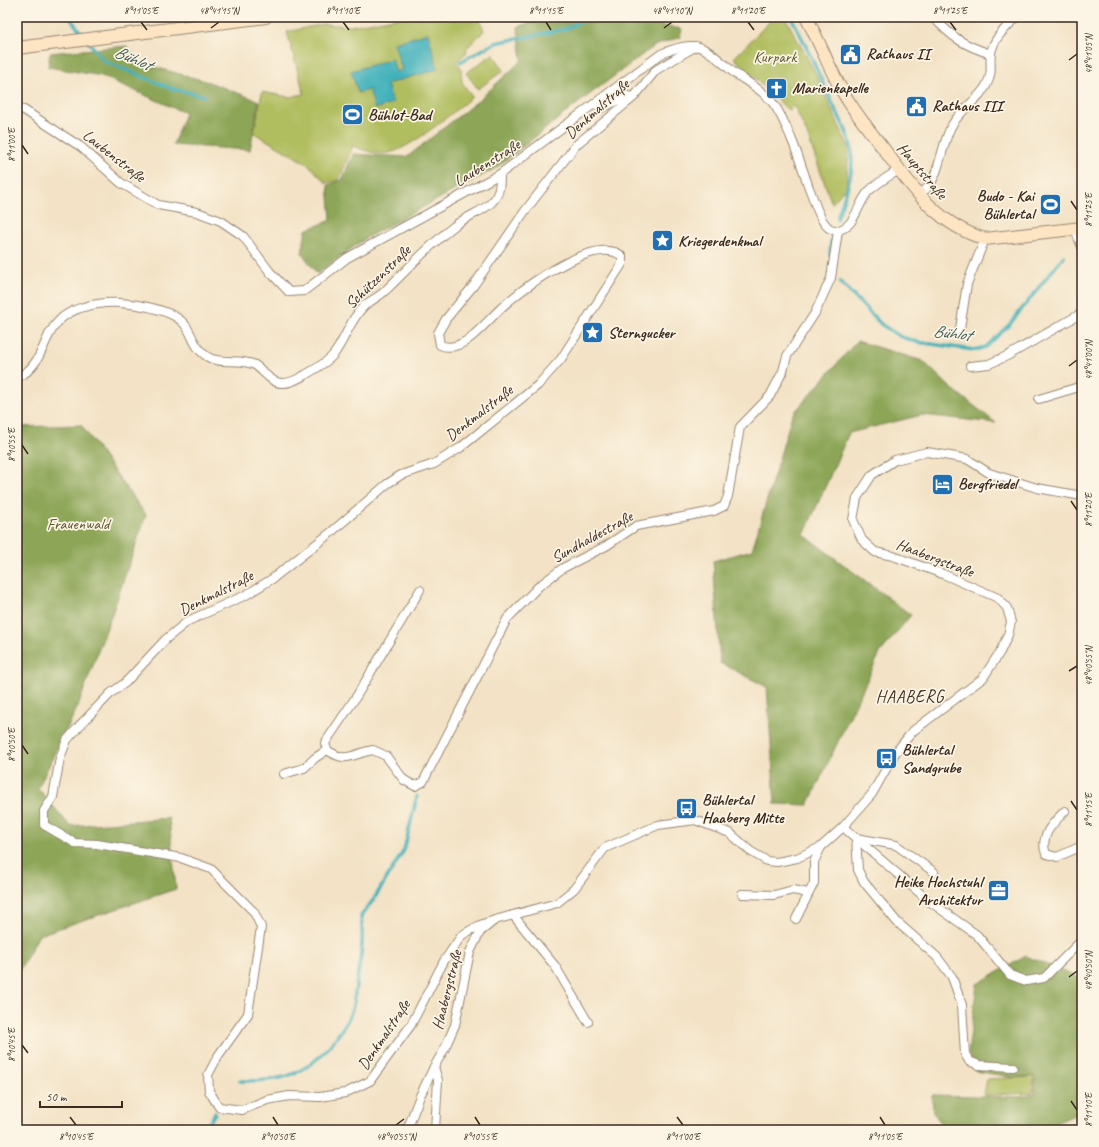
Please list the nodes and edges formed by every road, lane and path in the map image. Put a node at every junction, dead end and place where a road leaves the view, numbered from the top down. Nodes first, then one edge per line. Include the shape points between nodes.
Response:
1 (260, 17) edge
2 (806, 17) edge
3 (933, 17) edge
4 (1017, 17) edge
5 (696, 46) junction
6 (17, 48) edge
7 (991, 54) junction
8 (634, 97) junction
9 (594, 105) junction
10 (17, 108) edge
11 (899, 170) junction
12 (500, 174) junction
13 (919, 195) junction
14 (1079, 228) edge
15 (838, 230) junction
16 (985, 239) junction
17 (1082, 247) edge
18 (1082, 313) edge
19 (959, 334) dead end
20 (970, 366) dead end
21 (17, 378) edge
22 (1082, 386) edge
23 (1039, 399) dead end
24 (1082, 496) edge
25 (420, 590) dead end
26 (327, 750) junction
27 (284, 774) dead end
28 (1065, 811) dead end
29 (844, 827) junction
30 (856, 838) junction
31 (1082, 846) edge
32 (821, 847) junction
33 (934, 872) dead end
34 (808, 893) junction
35 (742, 894) dead end
36 (513, 915) junction
37 (796, 919) dead end
38 (495, 920) junction
39 (1082, 940) edge
40 (588, 1022) dead end
41 (434, 1067) junction
42 (1013, 1067) dead end
43 (407, 1130) edge
44 (435, 1130) edge

1 - 6 main road
2 - 11 main road, Hauptstraße via 844,94
3 - 7 street via 951,36 970,47
4 - 7 street via 997,37
5 - 8 street, Denkmalstraße via 656,70
5 - 9 street, Laubenstraße via 682,46 661,54
5 - 15 street via 710,51 733,72 770,99 787,130 824,223 830,230
7 - 13 street via 992,71 986,86 951,126 928,187
8 - 9 street via 628,96 600,108
8 - 38 street, Denkmalstraße via 577,144 525,211 474,285 446,318 438,333 440,345 446,348 456,346 467,340 508,301 555,269 578,258 602,251 616,251 622,256 622,264 561,359 538,385 460,448 434,464 401,475 387,484 330,534 272,579 246,595 188,620 166,638 125,682 80,724 68,740 60,758 53,797 44,811 44,825 75,843 97,844 181,858 211,869 254,912 261,927 248,1014 218,1056 208,1075 210,1091 219,1107 242,1110 267,1100 288,1096 320,1097 345,1092 370,1081 411,1026 444,961 462,935
9 - 12 street, Laubenstraße
10 - 12 street, Laubenstraße via 81,147 121,183 158,205 197,212 221,221 243,236 289,292 304,291 347,258
11 - 13 main road, Hauptstraße
11 - 15 street via 869,191 850,224
12 - 21 street, Schützenstraße via 500,189 492,202 457,224 365,306 353,319 334,354 297,380 284,383 266,376 255,365 205,356 194,344 186,326 175,316 135,305 100,303 78,307 62,316 50,331 33,367
13 - 16 main road, Hauptstraße via 927,205 948,221 970,234
14 - 16 main road, Hauptstraße
14 - 17 street
15 - 26 street, Sundhaldestraße via 831,278 815,313 786,356 783,371 770,396 740,427 724,506 714,511 636,526 606,546 563,568 539,586 507,619 423,782 416,786 404,780 386,756 373,750 352,757 339,758
16 - 19 street via 967,284
18 - 20 street via 1009,355 989,364
22 - 23 street
24 - 29 street, Haabergstraße via 1037,488 989,473 967,459 927,452 894,460 872,475 857,498 853,520 862,540 876,552 935,572 998,598 1007,608 1011,622 1000,652 983,678 913,731 894,753 872,794
25 - 26 street via 356,697 329,735 325,743
26 - 27 street via 304,768
28 - 31 street via 1048,830 1044,844 1046,854 1057,857
29 - 30 street
29 - 32 street, Haabergstraße
30 - 33 street via 896,845
30 - 39 street via 929,901 977,935 1010,975 1026,981 1044,978
30 - 42 street via 858,870 864,882 897,922 937,957 952,977 962,1005 965,1054 969,1061 979,1065
32 - 34 street, Haabergstraße via 814,862 814,883
32 - 36 street, Haabergstraße via 796,858 777,862 767,861 750,851 730,833 695,820 658,825 605,848 574,889 557,904
34 - 35 street via 793,890 774,895
34 - 37 street, Haabergstraße
36 - 38 street, Haabergstraße
36 - 40 street via 555,966
38 - 41 street, Haabergstraße via 480,932 470,952 455,1025
41 - 43 street, Haabergstraße
41 - 44 street via 438,1080

